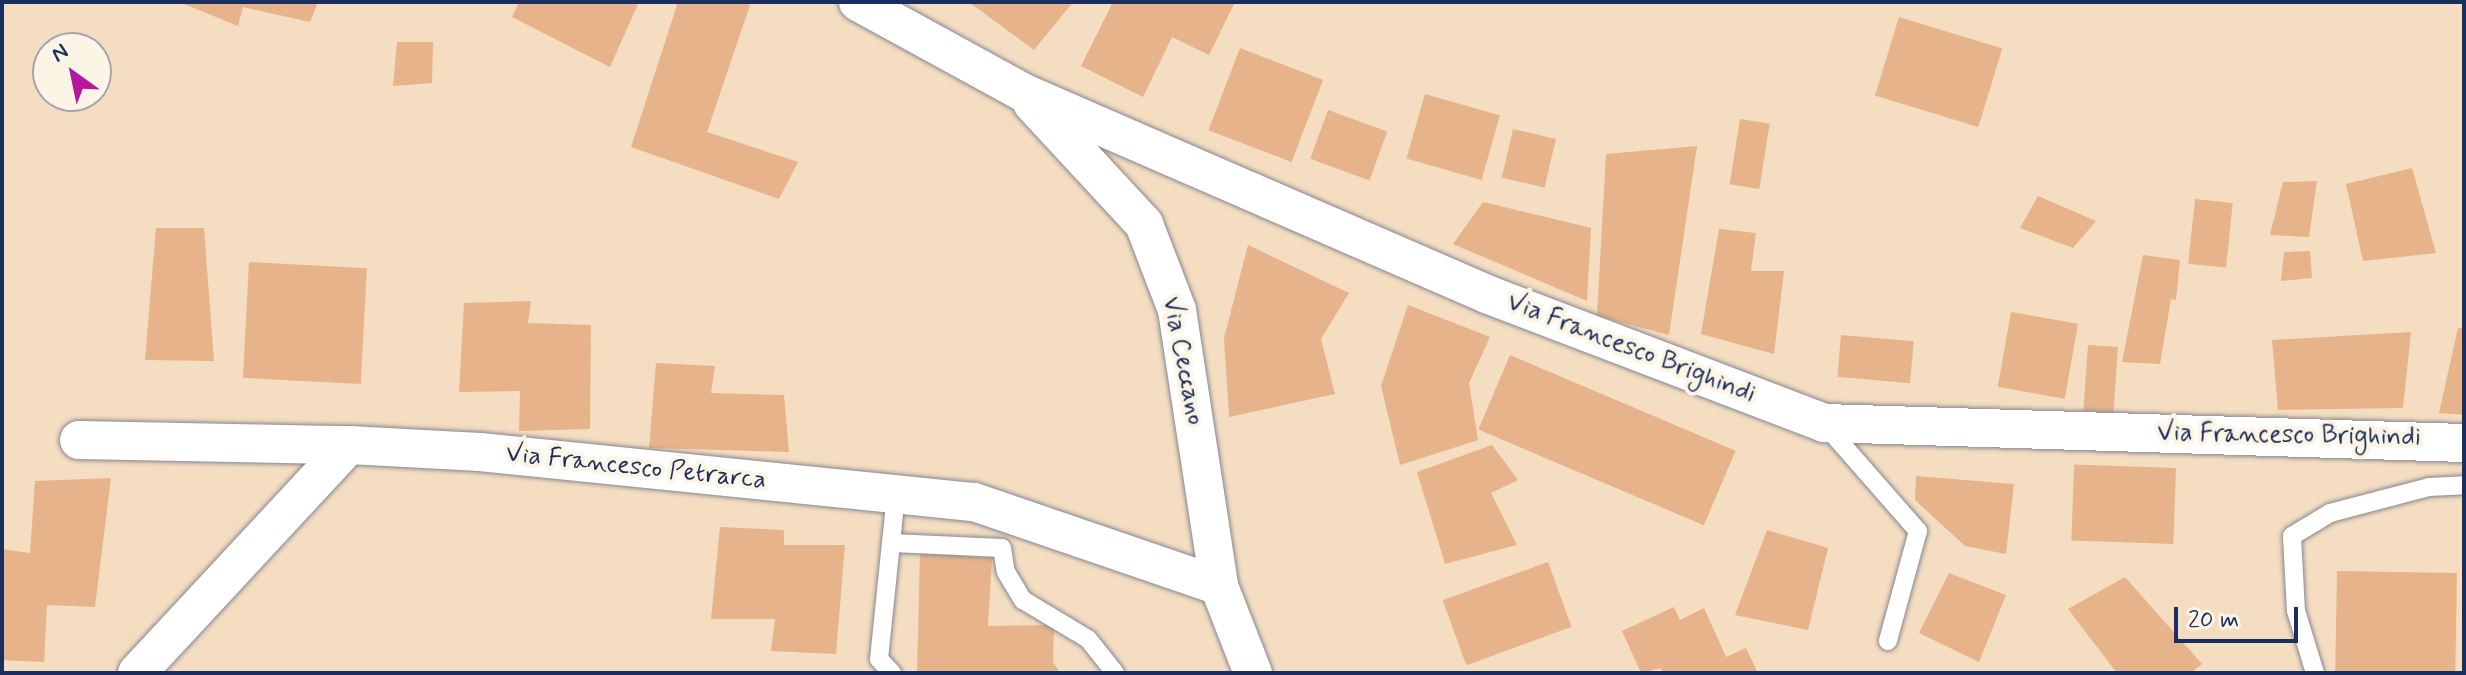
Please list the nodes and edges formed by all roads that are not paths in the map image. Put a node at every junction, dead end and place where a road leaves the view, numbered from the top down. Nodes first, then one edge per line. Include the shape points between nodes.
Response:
1 (858, 2) edge
2 (1024, 93) junction
3 (1824, 423) junction
4 (79, 440) dead end
5 (2464, 443) edge
6 (349, 445) junction
7 (2464, 485) edge
8 (896, 494) junction
9 (892, 543) junction
10 (1219, 586) junction
11 (1888, 641) dead end
12 (137, 673) edge
13 (892, 673) edge
14 (1115, 673) edge
15 (1253, 673) edge
16 (2315, 673) edge

1 - 2 street, Via Francesco Brighindi
2 - 3 street, Via Francesco Brighindi via 1489,295
2 - 10 street, Via Ceccano via 1144,224 1177,310
3 - 5 street, Via Francesco Brighindi
3 - 11 lane via 1918,531
4 - 6 street, Via Francesco Petrarca
6 - 8 street, Via Francesco Petrarca via 480,452
6 - 12 street
7 - 16 lane via 2429,487 2330,513 2292,536 2296,611
8 - 9 lane
8 - 10 street, Via Francesco Petrarca via 974,502
9 - 13 lane via 879,659
9 - 14 lane via 1002,548 1006,572 1023,600 1088,639
10 - 15 street, Via Ceccano

